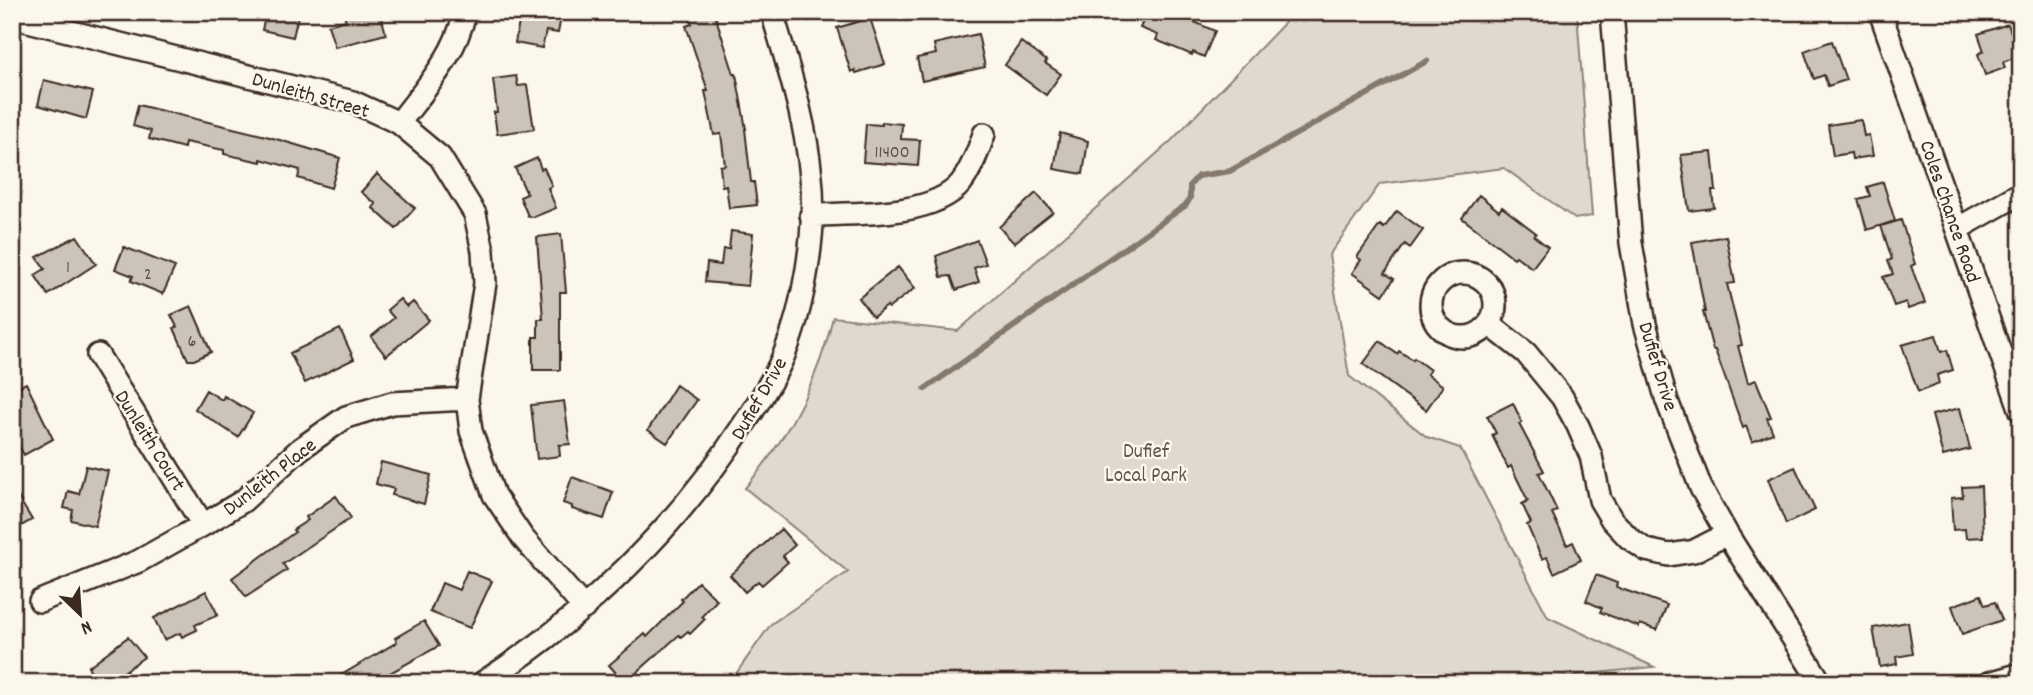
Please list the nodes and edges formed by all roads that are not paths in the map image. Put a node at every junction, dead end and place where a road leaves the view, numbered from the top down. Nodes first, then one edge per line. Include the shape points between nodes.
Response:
1 (465, 12) edge
2 (772, 12) edge
3 (1612, 12) edge
4 (1880, 12) edge
5 (12, 17) edge
6 (400, 123) junction
7 (984, 134) dead end
8 (2021, 193) edge
9 (811, 215) junction
10 (1957, 229) junction
11 (1489, 324) dead end
12 (98, 355) dead end
13 (467, 399) junction
14 (2021, 411) edge
15 (204, 525) junction
16 (1727, 534) junction
17 (40, 601) dead end
18 (584, 608) junction
19 (2021, 674) edge
20 (482, 683) edge
21 (1821, 683) edge
22 (1989, 683) edge

1 - 6 street via 462,30 443,65
2 - 9 street, Dufief Drive via 802,116 812,179
3 - 16 street, Dufief Drive via 1631,243 1645,324 1667,401 1701,488
4 - 10 street, Coles Chance Road
5 - 6 street, Dunleith Street via 353,102
6 - 13 street, Dunleith Street via 440,158 475,214 485,283
7 - 9 street via 959,185 936,201 895,211
8 - 10 street
9 - 18 street, Dufief Drive via 800,310 783,357 759,401 720,462 676,517
10 - 14 street, Coles Chance Road
11 - 16 street via 1526,353 1562,397 1591,456 1600,500 1629,538 1646,550 1669,555 1694,551
12 - 15 street, Dunleith Court
13 - 15 street, Dunleith Place via 392,403 346,417 300,449 243,501
13 - 18 street, Dunleith Street via 471,431 494,495 523,538
15 - 17 street, Dunleith Place via 139,561
16 - 21 street, Dufief Drive
18 - 20 street, Dufief Drive
19 - 22 street

